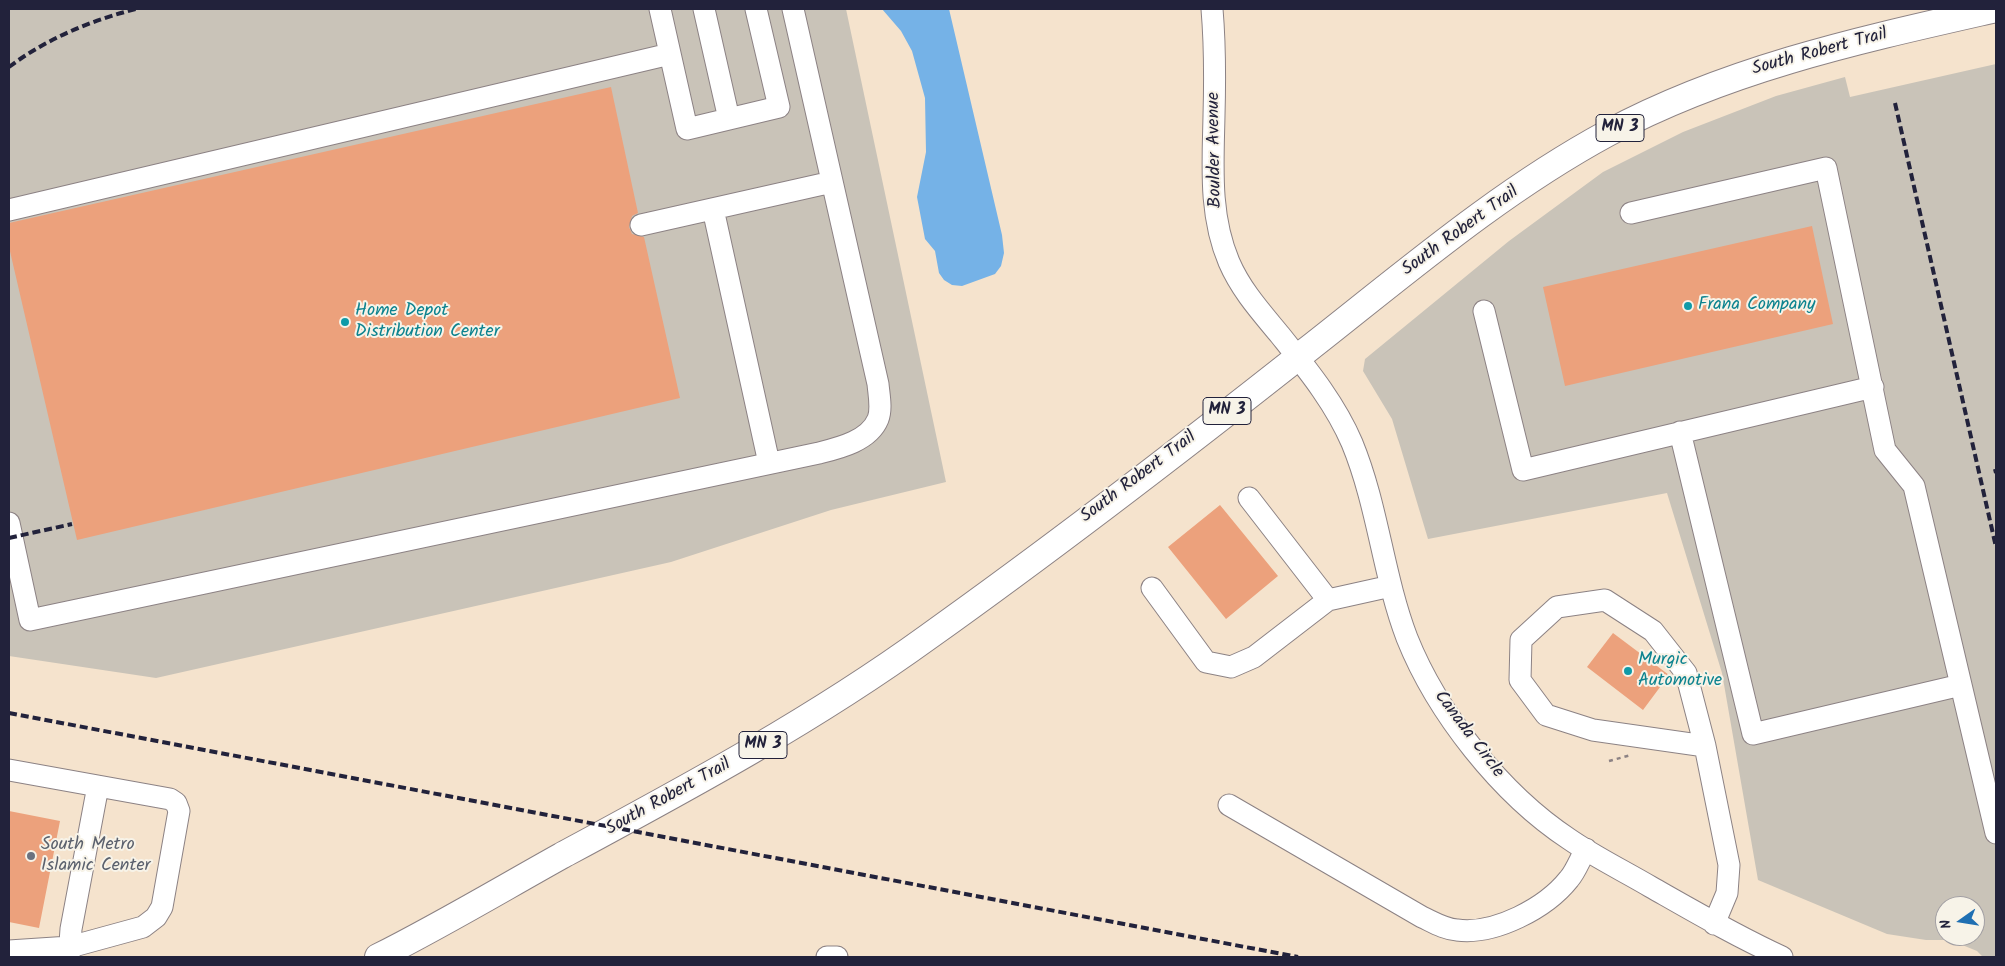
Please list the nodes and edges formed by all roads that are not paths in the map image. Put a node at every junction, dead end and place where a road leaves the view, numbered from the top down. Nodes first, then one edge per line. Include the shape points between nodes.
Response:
1 (660, 9) edge
2 (704, 9) edge
3 (756, 9) edge
4 (792, 9) edge
5 (1212, 9) edge
6 (1996, 10) edge
7 (670, 54) junction
8 (729, 119) junction
9 (832, 182) junction
10 (713, 209) junction
11 (9, 210) edge
12 (1631, 213) dead end
13 (641, 225) dead end
14 (1484, 311) dead end
15 (1298, 357) junction
16 (1873, 387) junction
17 (1680, 432) junction
18 (770, 463) junction
19 (1249, 498) dead end
20 (9, 523) edge
21 (1391, 586) junction
22 (1152, 588) dead end
23 (1328, 600) junction
24 (1961, 685) junction
25 (1705, 746) junction
26 (9, 770) edge
27 (98, 786) junction
28 (1229, 805) dead end
29 (1996, 833) edge
30 (1586, 849) junction
31 (1714, 924) junction
32 (9, 951) edge
33 (69, 952) edge
34 (378, 957) edge
35 (827, 957) edge
36 (837, 957) edge
37 (1782, 957) edge

1 - 7 street
2 - 8 street
3 - 8 street via 779,107
4 - 9 street
5 - 15 street, Boulder Avenue via 1212,181 1221,239 1239,282
6 - 15 main road, South Robert Trail / MN 3 via 1774,64 1691,94 1617,129 1555,164 1487,211
7 - 8 street via 687,129
7 - 11 street
9 - 10 street
9 - 18 street via 878,384 878,419 860,438 843,447
10 - 13 street
10 - 18 street
12 - 16 street via 1826,168
14 - 17 street via 1523,470
15 - 21 street, Canada Circle via 1327,395 1351,440
15 - 34 main road, South Robert Trail / MN 3 via 1038,557 862,684 742,757
16 - 17 street
16 - 24 street via 1885,450 1914,486
17 - 24 street via 1752,734
18 - 20 street via 30,620
19 - 23 street
21 - 23 street
21 - 30 street, Canada Circle via 1418,663 1453,721 1486,763 1529,808
22 - 23 street via 1206,662 1231,667 1254,657
24 - 29 street
25 - 25 street via 1686,673 1653,631 1605,600 1557,607 1521,640 1520,680 1546,715 1594,730
25 - 31 street via 1729,865 1727,893
26 - 27 street
27 - 33 street
27 - 33 street via 170,799 176,803 178,820 162,907 156,917 143,927
28 - 30 street via 1442,927 1459,931 1504,923 1528,913 1553,896 1570,878
30 - 31 street, Canada Circle
31 - 37 street, Canada Circle
32 - 33 street
35 - 36 street

